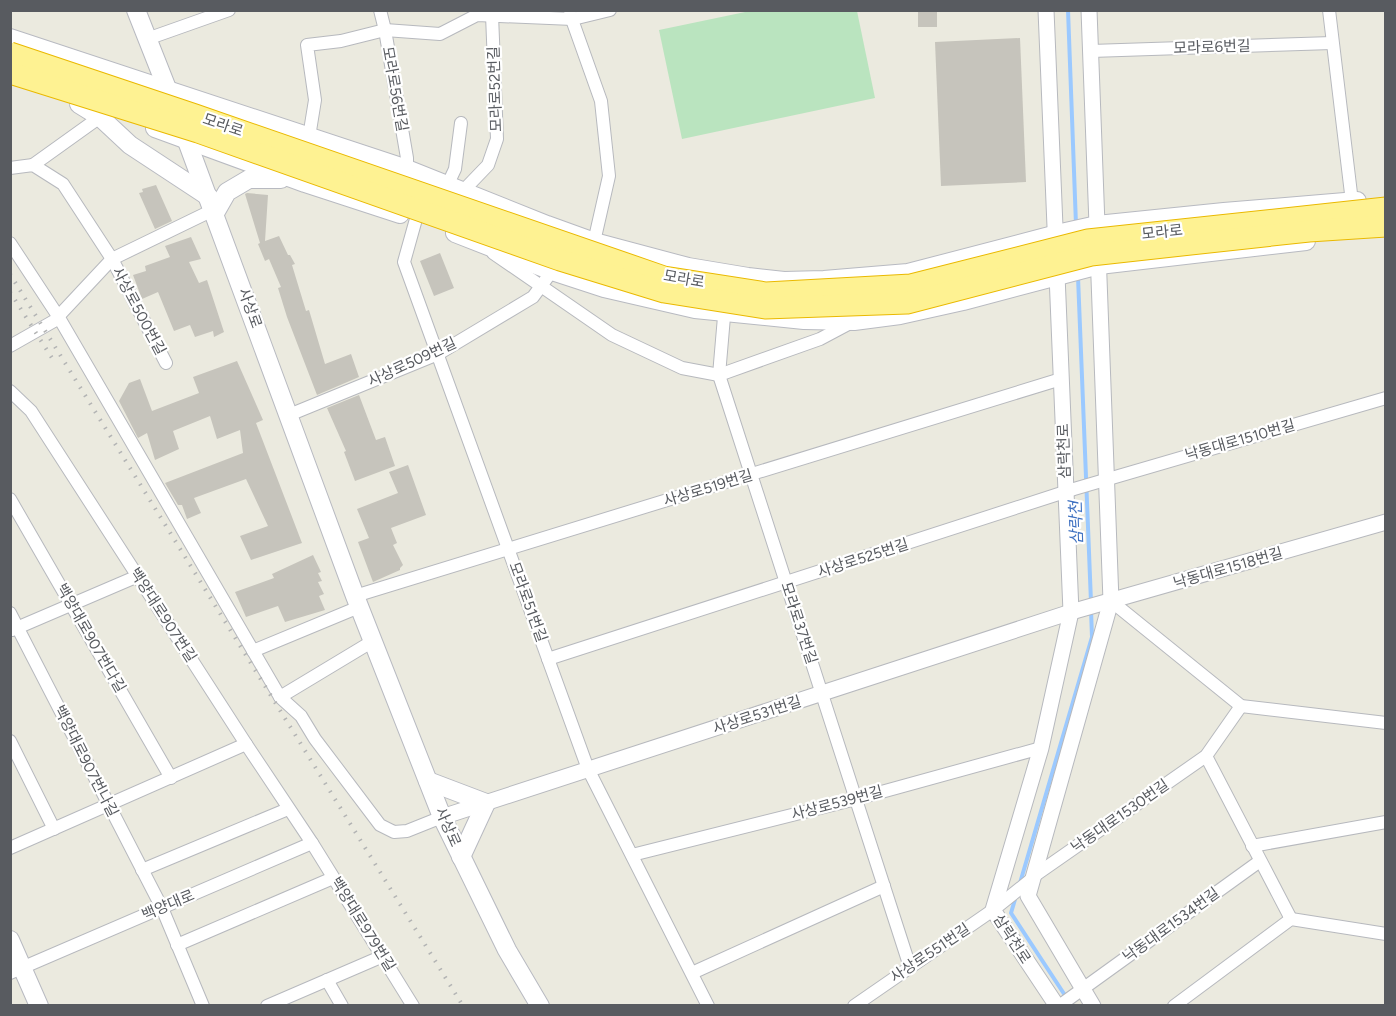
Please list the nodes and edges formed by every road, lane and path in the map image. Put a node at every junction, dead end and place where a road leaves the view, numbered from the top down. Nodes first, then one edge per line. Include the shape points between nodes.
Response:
1 (136, 10) edge
2 (229, 10) edge
3 (380, 10) edge
4 (610, 10) edge
5 (1046, 10) edge
6 (1089, 10) edge
7 (1329, 10) edge
8 (490, 13) edge
9 (570, 15) edge
10 (385, 30) junction
11 (10, 38) edge
12 (147, 39) junction
13 (1332, 43) junction
14 (1091, 51) junction
15 (10, 53) edge
16 (154, 58) junction
17 (10, 73) edge
18 (134, 79) junction
19 (10, 81) edge
20 (168, 90) junction
21 (79, 104) junction
22 (100, 117) junction
23 (461, 123) dead end
24 (309, 137) junction
25 (186, 140) junction
26 (33, 165) junction
27 (10, 168) edge
28 (407, 169) junction
29 (293, 179) junction
30 (454, 189) junction
31 (1386, 199) edge
32 (1352, 202) junction
33 (212, 207) junction
34 (1386, 208) edge
35 (416, 219) junction
36 (1386, 226) edge
37 (1076, 230) junction
38 (1386, 233) edge
39 (477, 242) junction
40 (594, 242) junction
41 (10, 243) edge
42 (112, 259) junction
43 (1078, 270) junction
44 (552, 271) junction
45 (730, 274) junction
46 (540, 287) junction
47 (724, 313) junction
48 (58, 316) junction
49 (854, 321) junction
50 (10, 346) edge
51 (438, 354) junction
52 (166, 363) dead end
53 (719, 375) junction
54 (1061, 379) junction
55 (10, 390) edge
56 (1386, 398) edge
57 (289, 415) junction
58 (752, 474) junction
59 (1100, 481) junction
60 (1070, 490) junction
61 (10, 499) edge
62 (1386, 522) edge
63 (508, 549) junction
64 (138, 576) junction
65 (786, 582) junction
66 (357, 602) junction
67 (1105, 603) junction
68 (71, 605) junction
69 (1077, 611) junction
70 (10, 613) edge
71 (14, 629) edge
72 (373, 642) junction
73 (253, 651) junction
74 (548, 659) junction
75 (822, 693) junction
76 (280, 697) junction
77 (1241, 706) junction
78 (1386, 723) edge
79 (10, 741) edge
80 (246, 744) junction
81 (1041, 748) junction
82 (1206, 756) junction
83 (588, 769) junction
84 (171, 778) junction
85 (428, 781) junction
86 (856, 799) junction
87 (486, 803) junction
88 (109, 805) junction
89 (288, 809) junction
90 (442, 817) junction
91 (1386, 822) edge
92 (54, 829) junction
93 (312, 843) junction
94 (1252, 846) junction
95 (10, 848) edge
96 (632, 855) junction
97 (461, 856) junction
98 (1260, 861) junction
99 (142, 870) junction
100 (1034, 877) junction
101 (333, 878) junction
102 (884, 886) junction
103 (162, 908) junction
104 (993, 910) junction
105 (1291, 919) junction
106 (1386, 934) edge
107 (10, 940) edge
108 (177, 945) junction
109 (383, 956) junction
110 (910, 967) junction
111 (17, 971) edge
112 (692, 973) junction
113 (327, 980) junction
114 (1079, 992) junction
115 (39, 1005) edge
116 (203, 1005) edge
117 (270, 1005) edge
118 (342, 1005) edge
119 (413, 1005) edge
120 (540, 1005) edge
121 (708, 1005) edge
122 (854, 1005) edge
123 (1059, 1005) edge
124 (1093, 1005) edge
125 (1174, 1005) edge

1 - 12 main road, 사상로
2 - 12 street
3 - 10 street, 모라로56번길
4 - 9 street
5 - 37 street, 삼락천로
6 - 14 street, 삼락천로
7 - 13 street
8 - 9 street
8 - 10 street via 477,15 440,34
8 - 30 street, 모라로52번길 via 496,139 488,165
9 - 40 street via 601,100 609,176
10 - 24 street via 307,45 315,99
10 - 28 street, 모라로56번길
11 - 18 main road, 모라로
12 - 16 main road, 사상로
13 - 14 street, 모라로6번길
13 - 32 street
14 - 37 street, 삼락천로
15 - 34 highway, 모라로, bridge via 664,277 766,293 911,285 1088,240
16 - 18 main road
16 - 20 main road, 사상로
17 - 36 highway, 모라로, bridge via 198,132 580,267 664,292 765,308 907,303 1090,255
18 - 20 main road, 모라로
19 - 21 main road, 모라로
20 - 24 main road, 모라로
20 - 25 main road, 사상로
21 - 22 main road
21 - 25 main road, 모라로
22 - 26 street
22 - 33 main road via 130,145
23 - 30 street
24 - 28 main road, 모라로
25 - 29 main road, 모라로
25 - 33 main road, 사상로
26 - 27 street
26 - 42 street, 사상로500번길 via 63,184
28 - 30 main road, 모라로
29 - 33 main road via 249,179
29 - 35 main road, 모라로
30 - 40 main road, 모라로
31 - 32 main road, 모라로
32 - 37 main road, 모라로 via 1212,213
33 - 42 street, 사상로500번길
33 - 57 main road, 사상로
35 - 39 main road, 모라로
35 - 51 street, 모라로51번길 via 404,262
37 - 43 street, 삼락천로
37 - 43 street, 삼락천로
37 - 45 main road, 모라로 via 908,273 784,281
38 - 43 main road, 모라로
39 - 44 main road, 모라로
39 - 46 street
40 - 45 main road, 모라로
41 - 48 street
42 - 48 street, 사상로500번길
42 - 52 street, 사상로500번길
43 - 49 main road, 모라로 via 963,301
43 - 54 street, 삼락천로
43 - 59 street, 삼락천로
44 - 46 street, 사상로509번길
44 - 47 main road, 모라로 via 625,293
45 - 47 street, 모라로37번길
46 - 51 street, 사상로509번길 via 533,297
46 - 53 street via 612,335 682,368
47 - 49 main road, 모라로
47 - 53 street, 모라로37번길
48 - 50 street, 사상로500번길
48 - 73 street
49 - 53 street via 820,339
51 - 57 street, 사상로509번길
51 - 63 street, 모라로51번길
53 - 58 street, 모라로37번길
54 - 58 street, 사상로519번길
54 - 60 street, 삼락천로
55 - 64 street, 백양대로907번길 via 31,411
56 - 59 street, 낙동대로1510번길
57 - 66 main road, 사상로
58 - 63 street, 사상로519번길
58 - 65 street, 모라로37번길
59 - 60 street, 낙동대로1510번길
59 - 67 street, 삼락천로
60 - 65 street, 사상로525번길
60 - 69 street, 삼락천로
61 - 68 street, 백양대로907번다길
62 - 67 street, 낙동대로1518번길
63 - 66 street, 사상로519번길
63 - 74 street, 모라로51번길
64 - 68 street
64 - 80 street, 백양대로907번길
65 - 74 street, 사상로525번길
65 - 75 street, 모라로37번길
66 - 72 main road, 사상로
66 - 73 street
67 - 69 street, 낙동대로1518번길
67 - 77 street
67 - 100 street, 삼락천로
68 - 71 street
68 - 84 street, 백양대로907번다길
69 - 75 street, 사상로531번길
69 - 81 street, 삼락천로
70 - 71 street, 백양대로907번나길
71 - 88 street, 백양대로907번나길
72 - 76 street
72 - 85 main road, 사상로
73 - 76 street
74 - 83 street, 모라로51번길
75 - 83 street, 사상로531번길
75 - 86 street, 모라로37번길
76 - 90 street via 301,716 380,825 394,832 407,831
77 - 78 street
77 - 82 street, 낙동대로1530번길
79 - 92 street
80 - 84 street
80 - 89 street, 백양대로907번길
81 - 86 street, 사상로539번길
81 - 104 street, 삼락천로
82 - 94 street
82 - 100 street, 낙동대로1530번길
83 - 87 street, 사상로531번길
83 - 96 street, 모라로51번길
84 - 88 street
85 - 87 main road
85 - 90 main road, 사상로
86 - 96 street, 사상로539번길
86 - 102 street, 모라로37번길
87 - 90 street, 사상로531번길
87 - 97 main road
88 - 92 street
88 - 99 street, 백양대로907번나길
89 - 93 street, 백양대로907번길
89 - 99 street
90 - 97 main road, 사상로
91 - 94 street
92 - 95 street
93 - 101 street, 백양대로979번길
93 - 103 street, 백양대로
94 - 98 street
96 - 112 street, 모라로51번길
97 - 120 main road, 사상로 via 507,950
98 - 105 street
98 - 114 street, 낙동대로1534번길
99 - 103 street, 백양대로907번나길
100 - 104 street, 사상로551번길
100 - 114 street, 삼락천로 via 1028,896
101 - 108 street
101 - 109 street, 백양대로979번길
102 - 110 street, 모라로37번길
102 - 112 street
103 - 108 street, 백양대로907번나길
103 - 111 street, 백양대로
104 - 110 street, 사상로551번길
104 - 123 street, 삼락천로
105 - 106 street
105 - 125 street
107 - 111 main road
108 - 116 street, 백양대로907번나길
109 - 113 street
109 - 119 street, 백양대로979번길
110 - 122 street, 사상로551번길
111 - 115 main road
112 - 121 street, 모라로51번길
113 - 117 street
113 - 118 street
114 - 123 street, 낙동대로1534번길
114 - 124 street, 삼락천로

